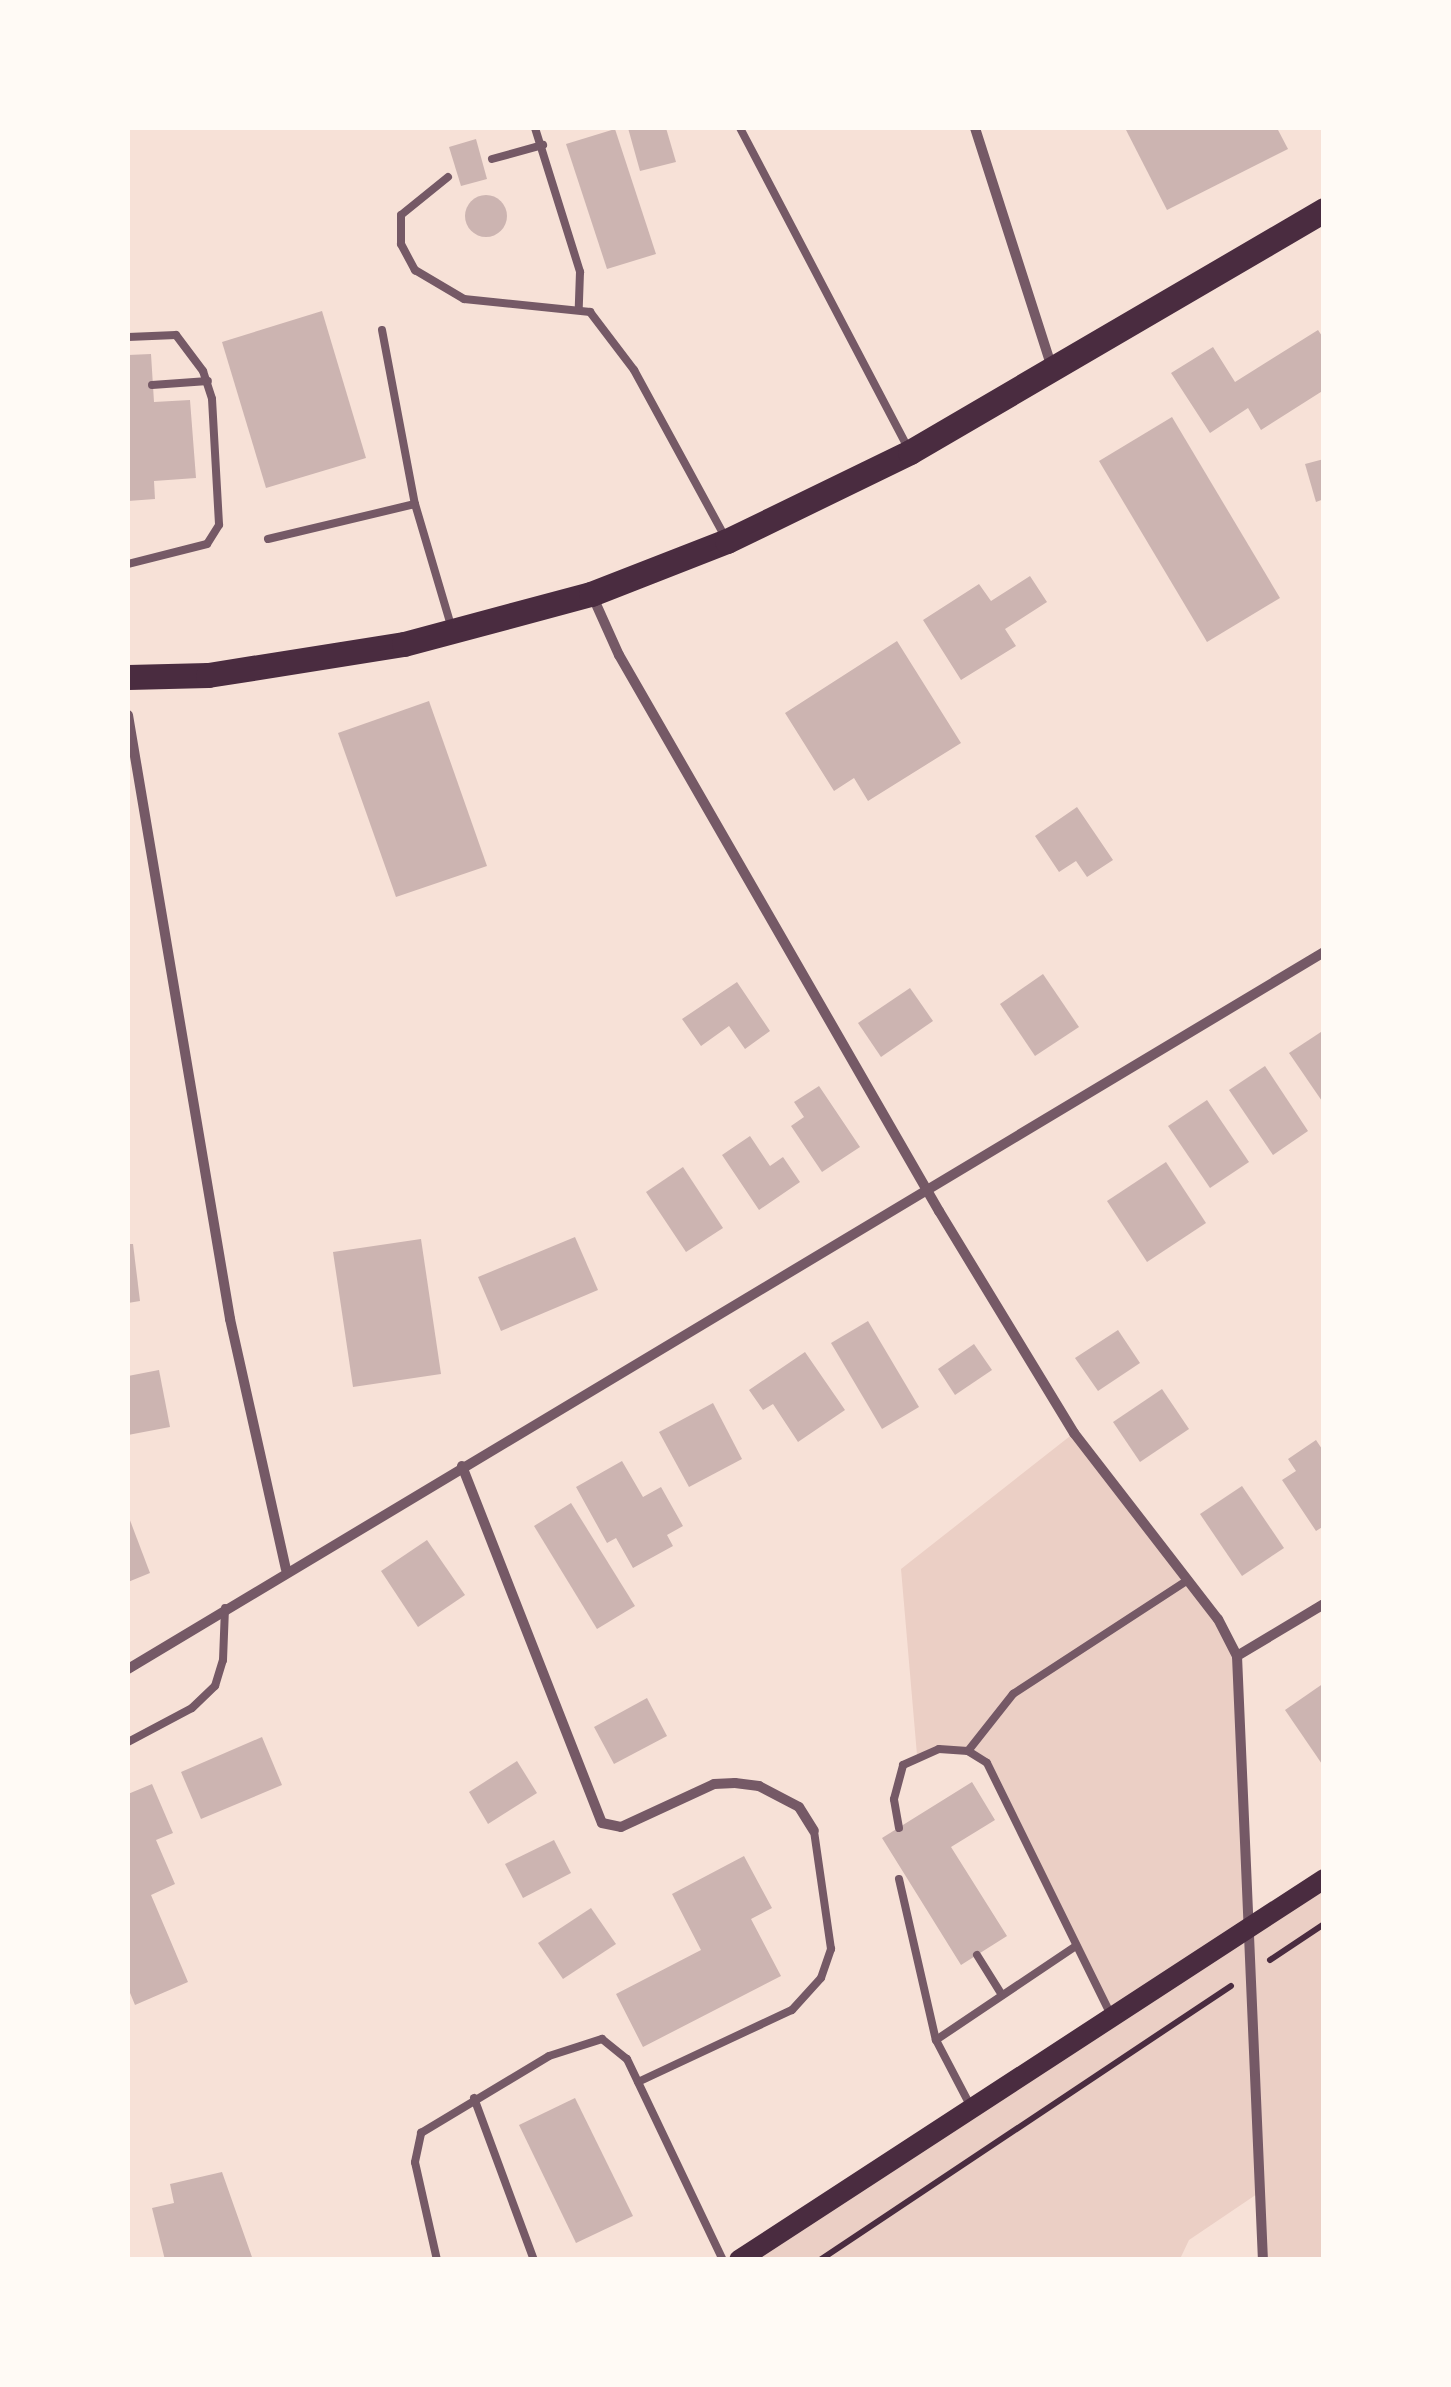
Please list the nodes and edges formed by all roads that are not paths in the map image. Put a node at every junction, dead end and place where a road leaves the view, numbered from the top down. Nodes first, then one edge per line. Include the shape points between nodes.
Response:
1 (535, 128) edge
2 (740, 128) edge
3 (975, 128) edge
4 (543, 145) junction
5 (492, 158) dead end
6 (448, 177) dead end
7 (1324, 210) edge
8 (580, 307) junction
9 (382, 330) dead end
10 (128, 336) edge
11 (1053, 368) junction
12 (208, 382) junction
13 (152, 385) dead end
14 (910, 452) junction
15 (415, 504) junction
16 (268, 539) dead end
17 (727, 541) junction
18 (128, 564) edge
19 (592, 594) junction
20 (454, 633) junction
21 (128, 677) edge
22 (128, 715) edge
23 (1324, 952) edge
24 (924, 1186) junction
25 (462, 1466) junction
26 (286, 1569) junction
27 (1188, 1580) junction
28 (1324, 1604) edge
29 (225, 1608) junction
30 (1237, 1656) junction
31 (128, 1669) edge
32 (128, 1742) edge
33 (968, 1751) junction
34 (899, 1828) dead end
35 (814, 1832) joint
36 (899, 1879) dead end
37 (1324, 1879) edge
38 (1250, 1928) junction
39 (1076, 1946) junction
40 (976, 1955) dead end
41 (1002, 1995) junction
42 (1113, 2019) junction
43 (936, 2040) junction
44 (638, 2082) junction
45 (474, 2098) junction
46 (973, 2111) junction
47 (437, 2260) edge
48 (534, 2260) edge
49 (724, 2260) edge
50 (740, 2260) edge
51 (1263, 2260) edge

1 - 4 lane
2 - 14 lane
3 - 11 street
4 - 5 lane
4 - 8 lane via 580,272
6 - 8 lane via 401,214 400,244 415,270 464,299
7 - 11 main road
8 - 17 lane via 601,322 634,370
9 - 15 lane
10 - 12 lane via 176,336
11 - 14 main road
12 - 13 lane
12 - 18 lane via 218,532 199,547
14 - 17 main road
15 - 16 lane
15 - 20 lane
17 - 19 main road
19 - 20 main road
19 - 24 street via 619,655
20 - 21 main road via 299,664
22 - 26 street via 230,1319
23 - 24 street
24 - 25 street
24 - 27 street via 1074,1433
25 - 26 street
25 - 35 street via 602,1823 621,1827 714,1784 734,1783 759,1786 799,1807
26 - 29 street
27 - 30 street
27 - 33 lane via 1013,1694
28 - 30 street
29 - 31 street
29 - 32 lane via 215,1686 192,1708
30 - 38 street
33 - 34 lane via 939,1749 903,1765 894,1799
33 - 39 lane via 998,1776
35 - 44 lane via 831,1949 821,1978 775,2020
36 - 43 lane
37 - 38 main road
38 - 42 main road
38 - 51 street
39 - 41 lane
39 - 42 lane
40 - 41 lane
41 - 43 lane
42 - 46 main road
43 - 46 lane
44 - 45 lane via 621,2049 602,2039 549,2056
44 - 49 lane
45 - 47 lane via 414,2145
45 - 48 lane
46 - 50 main road

